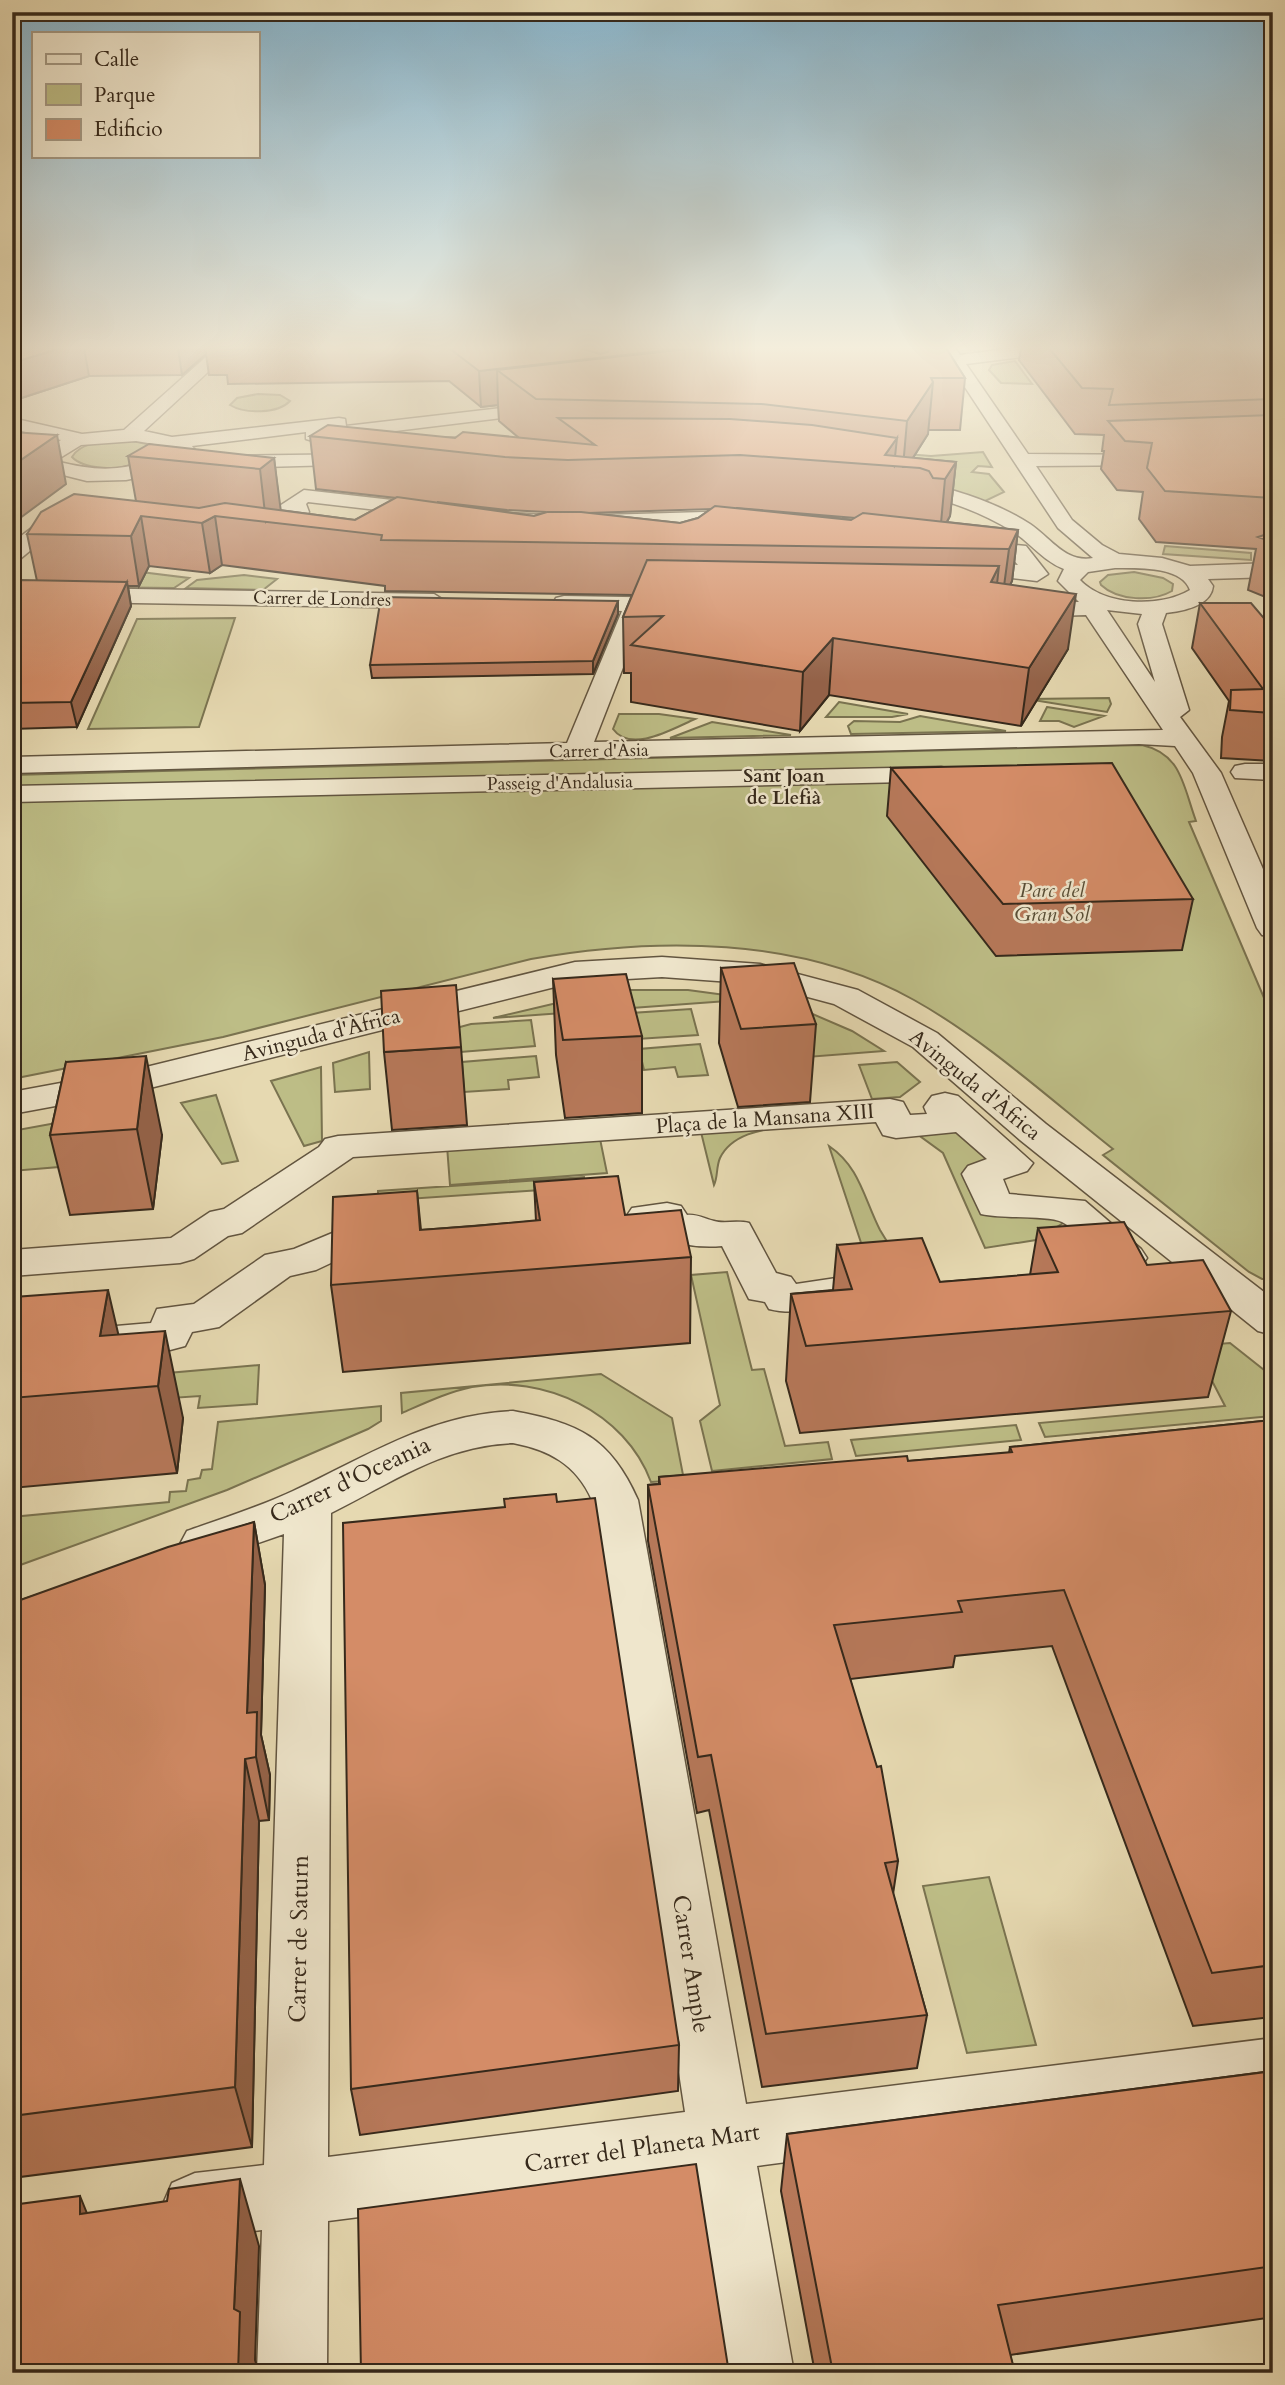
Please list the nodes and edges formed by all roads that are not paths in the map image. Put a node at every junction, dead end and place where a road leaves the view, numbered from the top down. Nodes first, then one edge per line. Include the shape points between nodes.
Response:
1 (51, 459) edge
2 (176, 459) edge
3 (239, 459) edge
4 (284, 459) edge
5 (1076, 459) edge
6 (383, 460) edge
7 (1020, 460) joint
8 (12, 461) edge
9 (49, 462) junction
10 (157, 468) junction
11 (12, 470) edge
12 (110, 475) junction
13 (883, 479) edge
14 (108, 515) joint
15 (12, 554) edge
16 (1115, 561) junction
17 (1082, 567) junction
18 (1273, 570) edge
19 (1186, 573) junction
20 (12, 594) edge
21 (457, 601) edge
22 (540, 602) edge
23 (1091, 602) junction
24 (636, 604) junction
25 (1182, 604) junction
26 (706, 605) edge
27 (1156, 607) junction
28 (995, 610) edge
29 (1208, 612) edge
30 (1185, 739) junction
31 (577, 751) junction
32 (12, 765) edge
33 (1245, 772) dead end
34 (1273, 772) edge
35 (971, 774) edge
36 (12, 794) edge
37 (1273, 928) edge
38 (12, 1103) edge
39 (613, 1220) edge
40 (424, 1236) edge
41 (12, 1263) edge
42 (1097, 1280) edge
43 (880, 1299) edge
44 (1273, 1321) edge
45 (12, 1350) edge
46 (308, 1505) junction
47 (623, 1556) joint
48 (166, 1558) edge
49 (1273, 2068) edge
50 (720, 2138) junction
51 (294, 2194) junction
52 (147, 2212) edge
53 (292, 2373) edge
54 (759, 2373) edge

1 - 9 street
2 - 10 street
3 - 10 street
4 - 6 street
5 - 7 street
7 - 16 street via 1065,524 1094,550
8 - 9 street
9 - 11 street
9 - 12 street via 68,472
10 - 12 street
12 - 15 street
13 - 17 street via 995,513 1030,534 1062,563
14 - 14 street via 84,534 206,549 232,544 360,560 397,537 536,556 571,552 680,564 711,546 848,560 853,553 1037,574 1018,551 911,540 915,531 790,519 537,521 304,496 288,507 299,512 271,533
16 - 17 street
16 - 19 street via 1154,564
17 - 23 street via 1069,581
18 - 19 street
19 - 25 street via 1202,586 1201,593
20 - 21 street, Carrer de Londres
22 - 24 street
23 - 27 street
23 - 28 street
23 - 30 street via 1109,635
24 - 26 street
24 - 31 street
25 - 27 street
25 - 29 street
27 - 30 street via 1150,624
30 - 31 street, Carrer d'Àsia via 1139,736
30 - 37 street via 1207,773
31 - 32 street, Carrer d'Àsia
33 - 34 street
35 - 36 street, Passeig d'Andalusia
38 - 44 street, Avinguda d'Àfrica via 142,1079 575,972 663,967 760,974 846,997 925,1040 1033,1132
39 - 43 street via 667,1215 670,1229 697,1227 699,1235 735,1232 764,1289 777,1286 784,1299 853,1289 857,1301
40 - 45 street via 342,1242 302,1261 279,1264 204,1317 172,1319 170,1336
41 - 42 street, Plaça de la Mansana XIII via 180,1250 299,1178 339,1151 338,1147 890,1110 896,1127 949,1123 942,1107 946,1104 1014,1163 981,1174 995,1205 1071,1210 1149,1276
46 - 47 street, Carrer d'Oceania via 429,1441 472,1429 522,1426 581,1450 607,1480 615,1500
46 - 48 street, Carrer d'Oceania
46 - 51 street, Carrer de Saturn
47 - 50 street, Carrer Ample
49 - 50 street, Carrer del Planeta Mart
50 - 51 street, Carrer del Planeta Mart
50 - 54 street, Carrer Ample
51 - 52 street, Carrer del Planeta Mart
51 - 53 street, Carrer de Saturn

